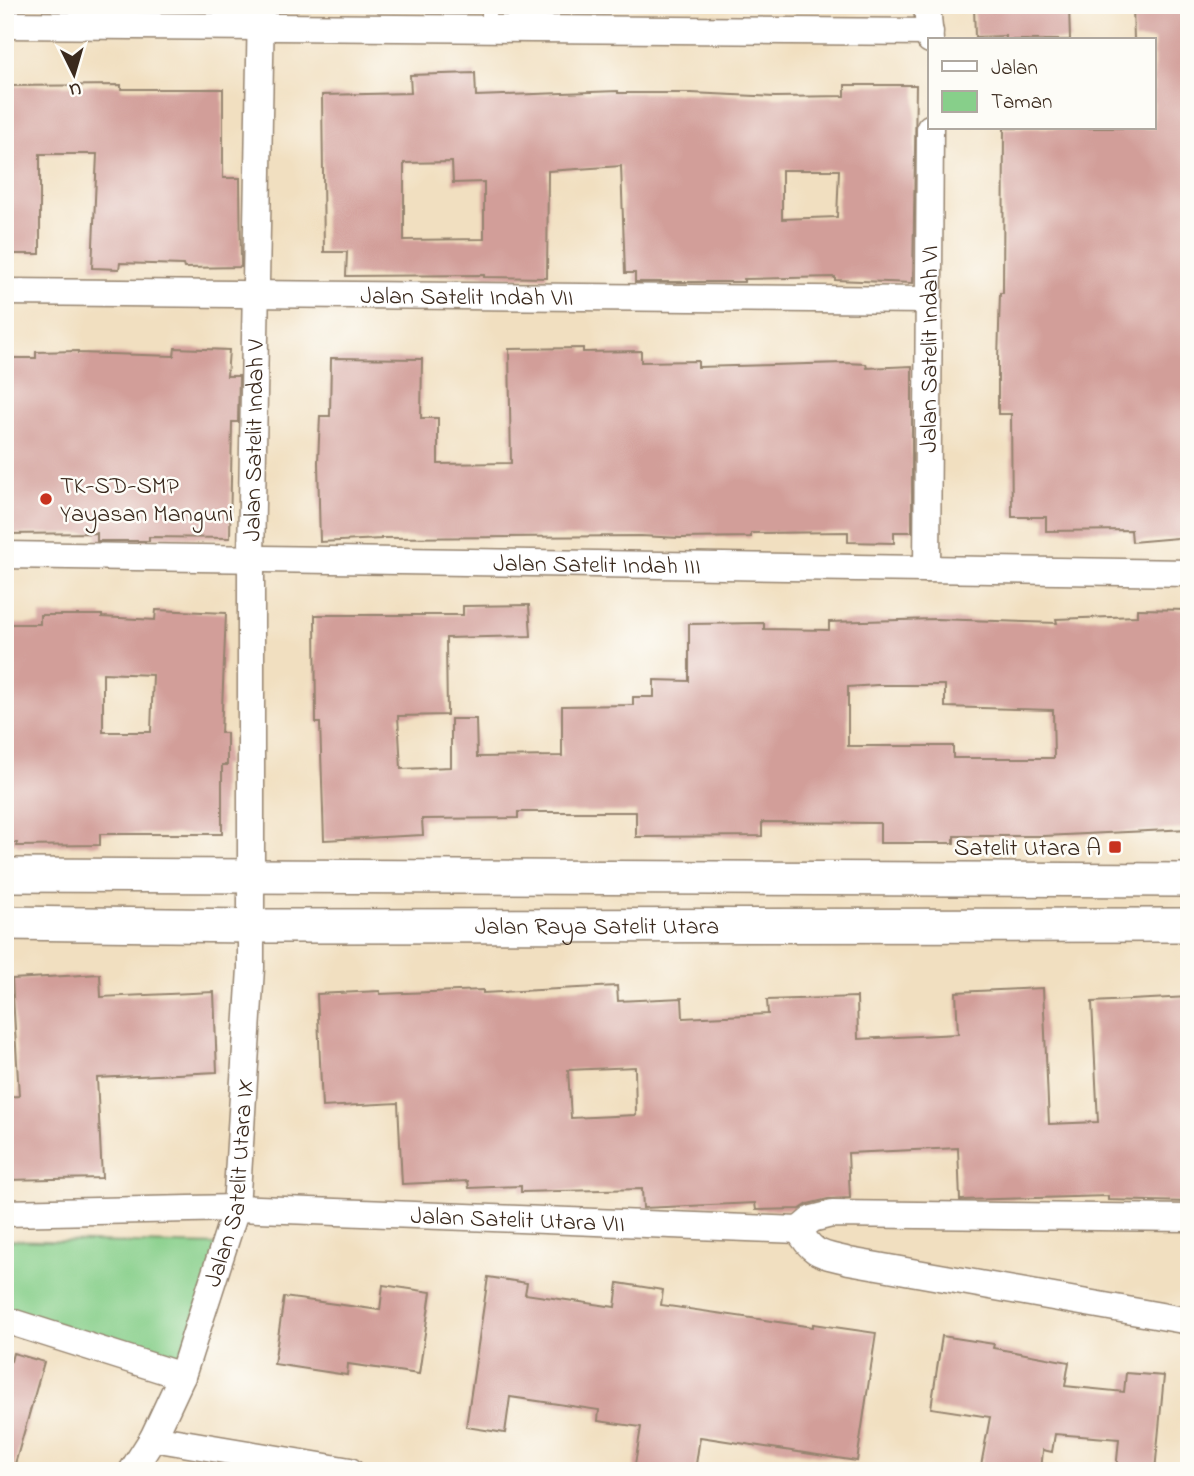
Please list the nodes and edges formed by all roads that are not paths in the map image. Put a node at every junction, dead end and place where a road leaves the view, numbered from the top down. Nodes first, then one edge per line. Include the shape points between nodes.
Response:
1 (927, 5) edge
2 (261, 16) edge
3 (502, 17) edge
4 (5, 25) edge
5 (930, 36) edge
6 (930, 130) edge
7 (5, 292) edge
8 (256, 294) junction
9 (929, 300) junction
10 (5, 555) edge
11 (251, 559) junction
12 (927, 569) junction
13 (1189, 573) edge
14 (5, 875) edge
15 (251, 877) junction
16 (1189, 880) edge
17 (5, 923) edge
18 (1189, 925) edge
19 (250, 926) junction
20 (236, 1208) junction
21 (5, 1213) edge
22 (1189, 1218) edge
23 (799, 1230) junction
24 (5, 1320) edge
25 (1189, 1321) edge
26 (182, 1376) junction
27 (153, 1438) junction
28 (132, 1471) edge
29 (350, 1471) edge

1 - 5 street
2 - 3 street
2 - 4 street
2 - 8 street, Jalan Satelit Indah V
3 - 5 street
6 - 9 street, Jalan Satelit Indah VI
7 - 8 street, Jalan Satelit Indah VII
8 - 9 street, Jalan Satelit Indah VII
8 - 11 street, Jalan Satelit Indah V
9 - 12 street, Jalan Satelit Indah VI
10 - 11 street, Jalan Satelit Indah III
11 - 12 street, Jalan Satelit Indah III
11 - 15 street, Jalan Satelit Indah V
12 - 13 street, Jalan Satelit Indah III
14 - 15 street, Jalan Raya Satelit Utara
15 - 16 street, Jalan Raya Satelit Utara
15 - 19 street, Jalan Satelit Utara IX
17 - 19 street, Jalan Raya Satelit Utara
18 - 19 street, Jalan Raya Satelit Utara
19 - 20 street, Jalan Satelit Utara IX
20 - 21 street, Jalan Satelit Utara VII
20 - 23 street, Jalan Satelit Utara VII
20 - 26 street, Jalan Satelit Utara IX
22 - 23 street, Jalan Satelit Utara VII via 832,1214 812,1219
23 - 25 street via 818,1253 849,1261
24 - 26 street
26 - 27 street, Jalan Satelit Utara IX
27 - 28 street, Jalan Satelit Utara IX
27 - 29 street

